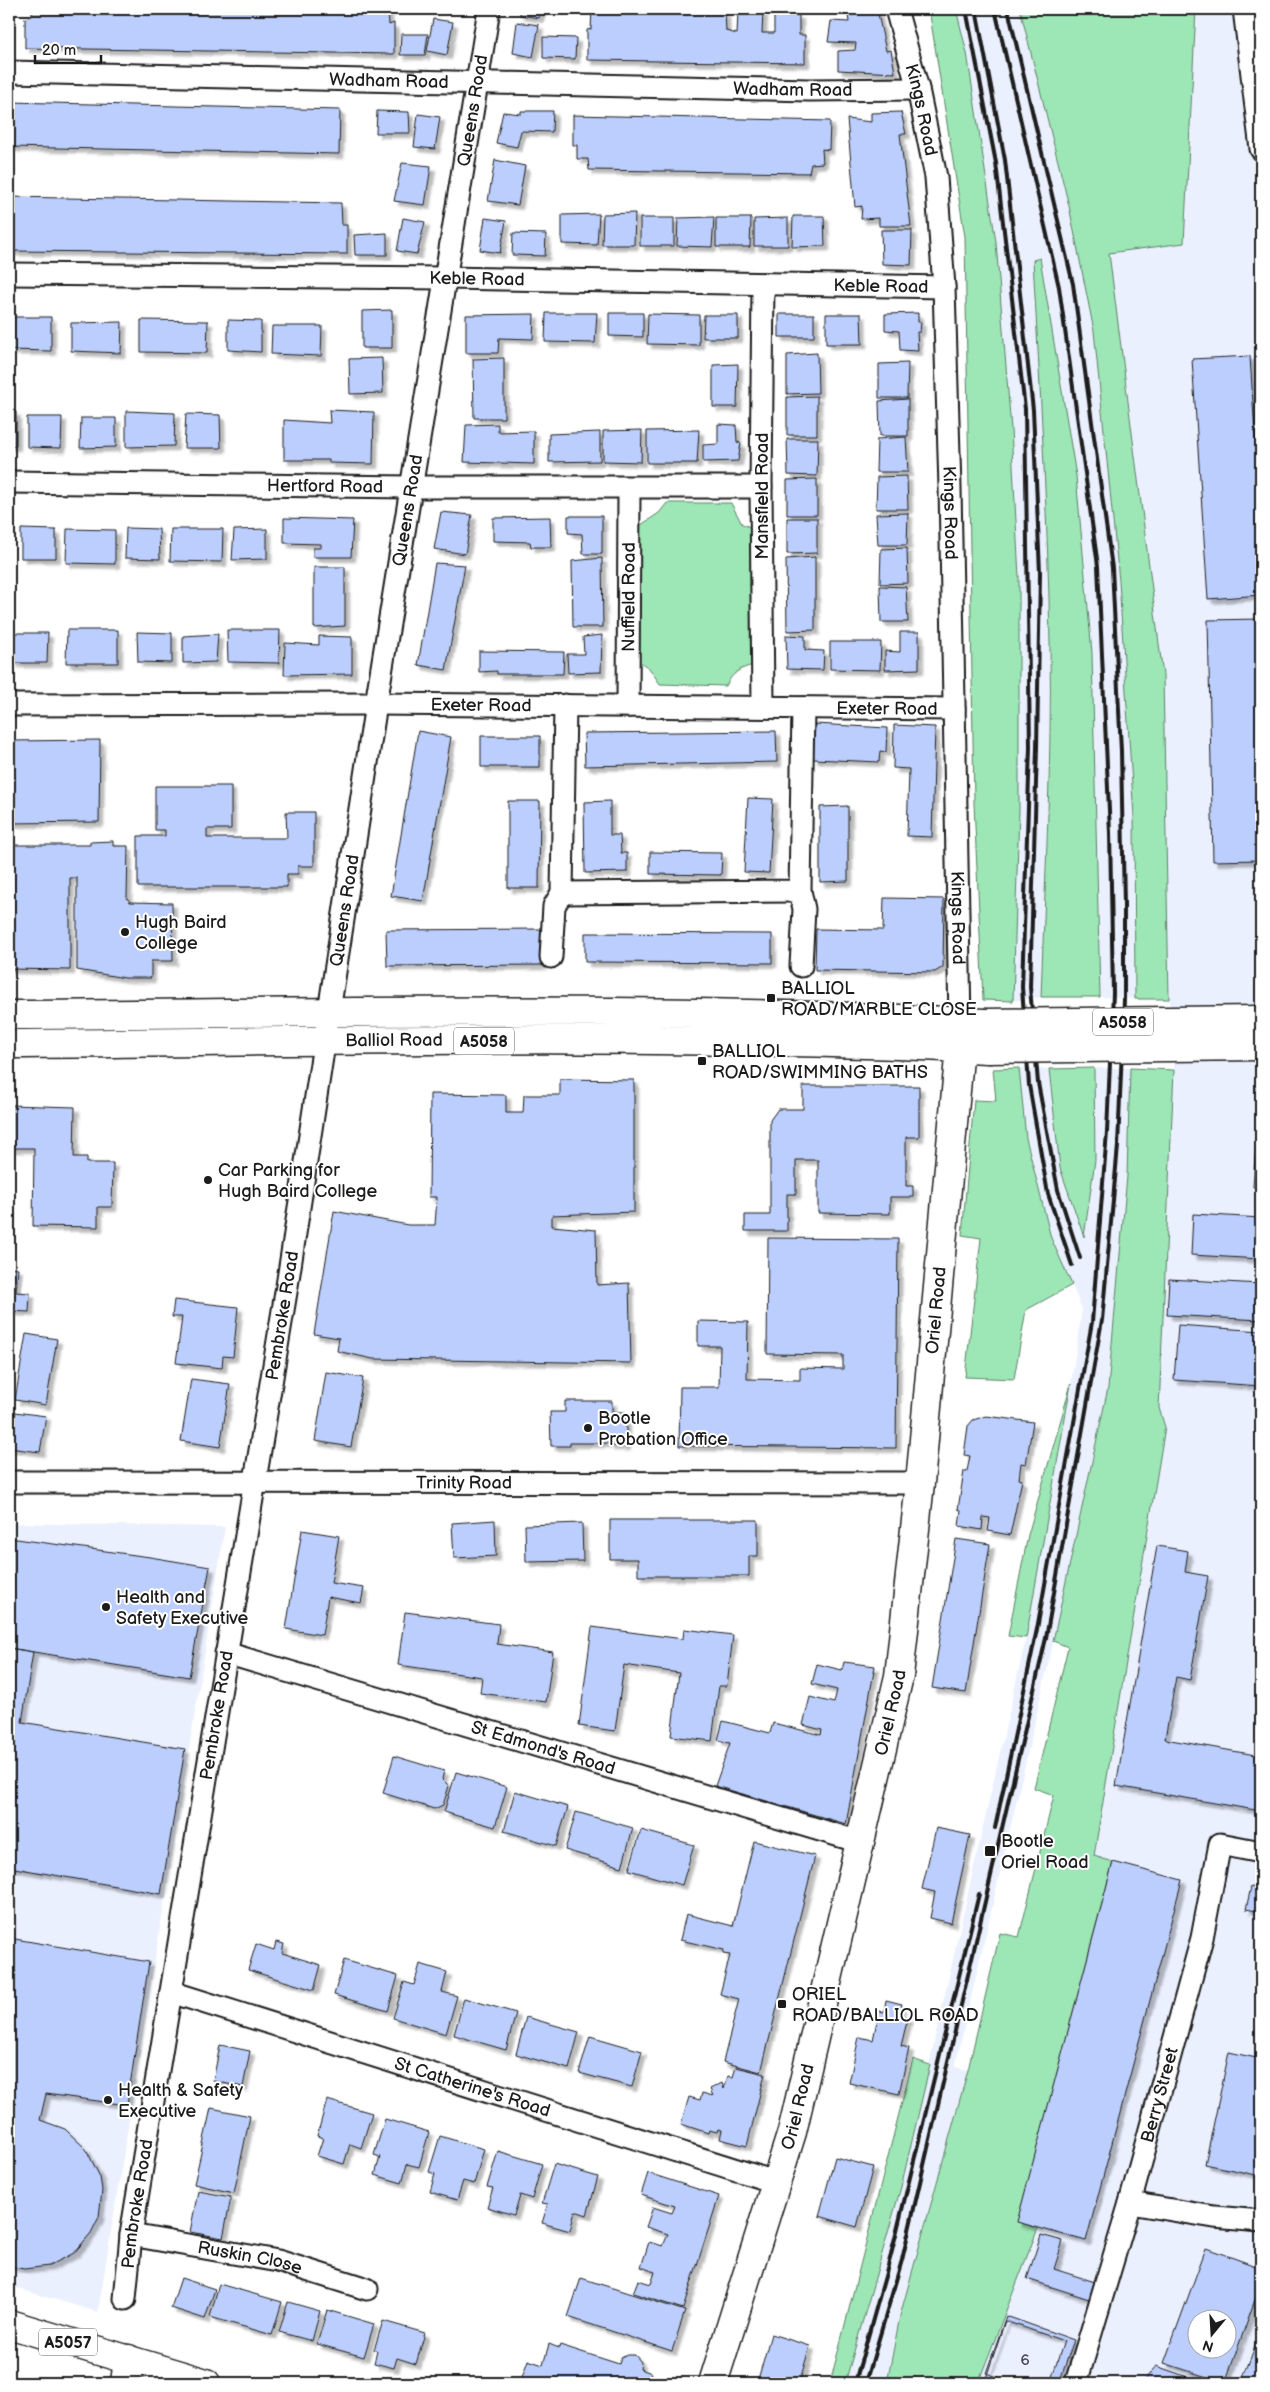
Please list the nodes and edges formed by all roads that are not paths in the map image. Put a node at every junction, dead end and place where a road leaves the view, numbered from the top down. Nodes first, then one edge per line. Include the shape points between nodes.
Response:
1 (489, 9) edge
2 (896, 9) edge
3 (1244, 9) edge
4 (9, 72) edge
5 (477, 82) junction
6 (918, 89) junction
7 (1261, 149) edge
8 (9, 274) edge
9 (445, 278) junction
10 (763, 284) junction
11 (944, 287) junction
12 (9, 482) edge
13 (412, 487) junction
14 (629, 488) junction
15 (761, 488) junction
16 (376, 704) junction
17 (9, 705) edge
18 (565, 705) junction
19 (628, 706) junction
20 (763, 707) junction
21 (803, 708) junction
22 (954, 709) junction
23 (800, 891) junction
24 (562, 892) junction
25 (551, 957) dead end
26 (801, 966) dead end
27 (330, 1013) junction
28 (9, 1015) edge
29 (1261, 1020) edge
30 (973, 1035) junction
31 (326, 1041) junction
32 (9, 1044) edge
33 (1261, 1046) edge
34 (9, 1482) edge
35 (254, 1483) junction
36 (920, 1483) junction
37 (226, 1653) junction
38 (860, 1842) junction
39 (1261, 1852) edge
40 (171, 1992) junction
41 (775, 2182) junction
42 (1130, 2203) junction
43 (1261, 2221) edge
44 (131, 2235) junction
45 (367, 2290) dead end
46 (125, 2299) dead end
47 (9, 2324) edge
48 (126, 2371) edge
49 (206, 2383) edge
50 (713, 2383) edge
51 (1076, 2383) edge

1 - 5 street, Queens Road
2 - 6 street, Kings Road
3 - 7 street
4 - 5 street, Wadham Road
5 - 6 street, Wadham Road via 809,90
5 - 9 street, Queens Road
6 - 11 street, Kings Road via 936,177
8 - 9 street, Keble Road
9 - 10 street, Keble Road
9 - 13 street, Queens Road
10 - 11 street, Keble Road
10 - 15 street, Mansfield Road
11 - 22 street, Kings Road
12 - 13 street, Hertford Road
13 - 14 street, Hertford Road
13 - 16 street, Queens Road
14 - 15 street, Hertford Road
14 - 19 street, Nuffield Road
15 - 20 street, Mansfield Road
16 - 17 street, Exeter Road
16 - 18 street, Exeter Road
16 - 27 street, Queens Road
18 - 19 street, Exeter Road
18 - 24 street
19 - 20 street, Exeter Road
20 - 21 street, Exeter Road
21 - 22 street, Exeter Road
21 - 23 street
22 - 30 street, Kings Road
23 - 24 street
23 - 26 street via 804,909
24 - 25 street via 554,906
27 - 28 main road, Balliol Road / A5058
27 - 30 main road, Balliol Road / A5058 via 796,1015
27 - 31 street, Pembroke Road
29 - 30 main road, A5058, bridge
30 - 31 main road, Balliol Road / A5058 via 713,1041
30 - 33 main road, A5058, bridge
30 - 36 main road, Oriel Road
31 - 32 main road, Balliol Road / A5058
31 - 35 street, Pembroke Road
34 - 35 street, Trinity Road
35 - 36 street, Trinity Road
35 - 37 street, Pembroke Road
36 - 38 main road, Oriel Road via 900,1676
37 - 38 street, St Edmond's Road
37 - 40 street, Pembroke Road
38 - 41 main road, Oriel Road via 792,2132
39 - 42 street, Berry Street via 1220,1844 1202,1938
40 - 41 street, St Catherine's Road
40 - 44 street, Pembroke Road
41 - 50 main road, Oriel Road
42 - 43 street
42 - 51 street, Berry Street
44 - 45 street, Ruskin Close via 278,2262
44 - 46 street, Pembroke Road
47 - 48 main road, A5057
48 - 49 main road, A5057

